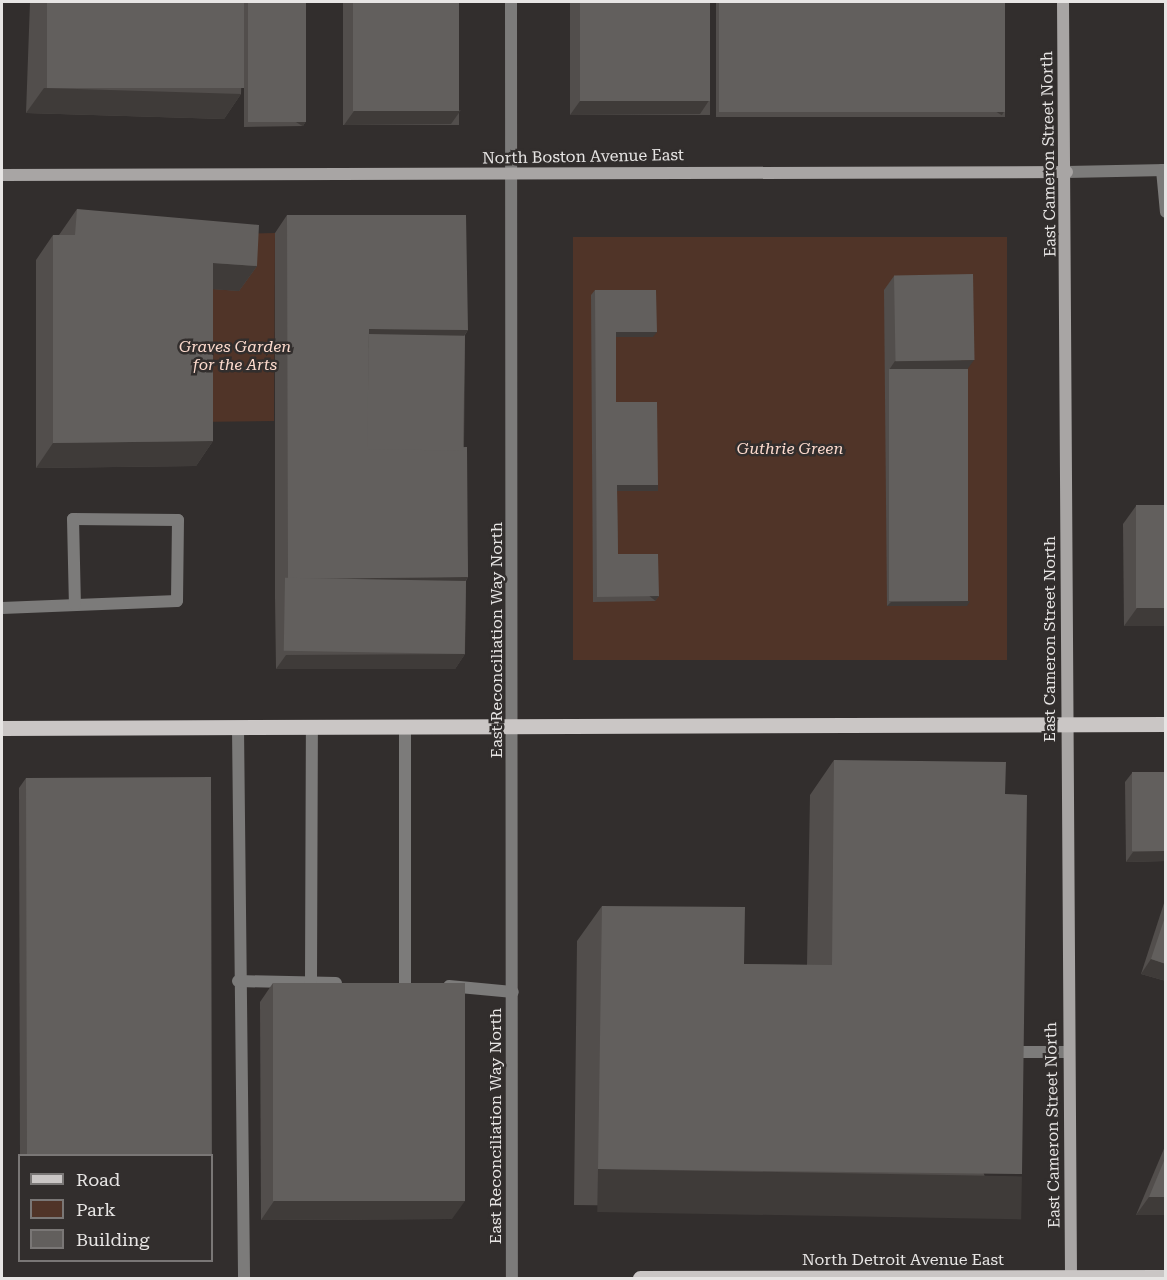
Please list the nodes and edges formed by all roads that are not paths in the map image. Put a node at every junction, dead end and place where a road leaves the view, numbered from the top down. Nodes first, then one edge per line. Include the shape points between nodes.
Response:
1 (511, 2) edge
2 (1063, 2) edge
3 (1164, 170) edge
4 (1067, 172) junction
5 (2, 175) edge
6 (512, 175) junction
7 (1166, 212) edge
8 (75, 605) junction
9 (2, 608) edge
10 (1066, 724) junction
11 (1166, 724) edge
12 (513, 726) junction
13 (2, 728) edge
14 (238, 728) junction
15 (312, 728) junction
16 (405, 728) junction
17 (238, 981) junction
18 (311, 983) junction
19 (346, 984) edge
20 (405, 985) edge
21 (440, 986) edge
22 (513, 992) junction
23 (1009, 1052) edge
24 (1069, 1052) junction
25 (1071, 1277) edge
26 (1166, 1277) edge
27 (244, 1278) edge
28 (512, 1278) edge
29 (640, 1278) edge

1 - 6 street, East Reconciliation Way North
2 - 4 street, East Cameron Street North
3 - 4 street, North Boston Avenue East
3 - 7 street
4 - 6 street, North Boston Avenue East
4 - 10 street, East Cameron Street North
5 - 6 street, North Boston Avenue East
6 - 12 street, East Reconciliation Way North
8 - 8 street via 177,602 178,519 73,519
8 - 9 street
10 - 11 main road
10 - 12 main road
10 - 24 street, East Cameron Street North
12 - 16 main road
12 - 22 street, East Reconciliation Way North
13 - 14 main road
14 - 15 main road
14 - 17 street
15 - 16 main road
15 - 18 street
16 - 20 street
17 - 18 street
17 - 27 street
18 - 19 street
21 - 22 street
22 - 28 street, East Reconciliation Way North
23 - 24 street
24 - 25 street, East Cameron Street North
25 - 26 main road, North Detroit Avenue East
25 - 29 main road, North Detroit Avenue East

